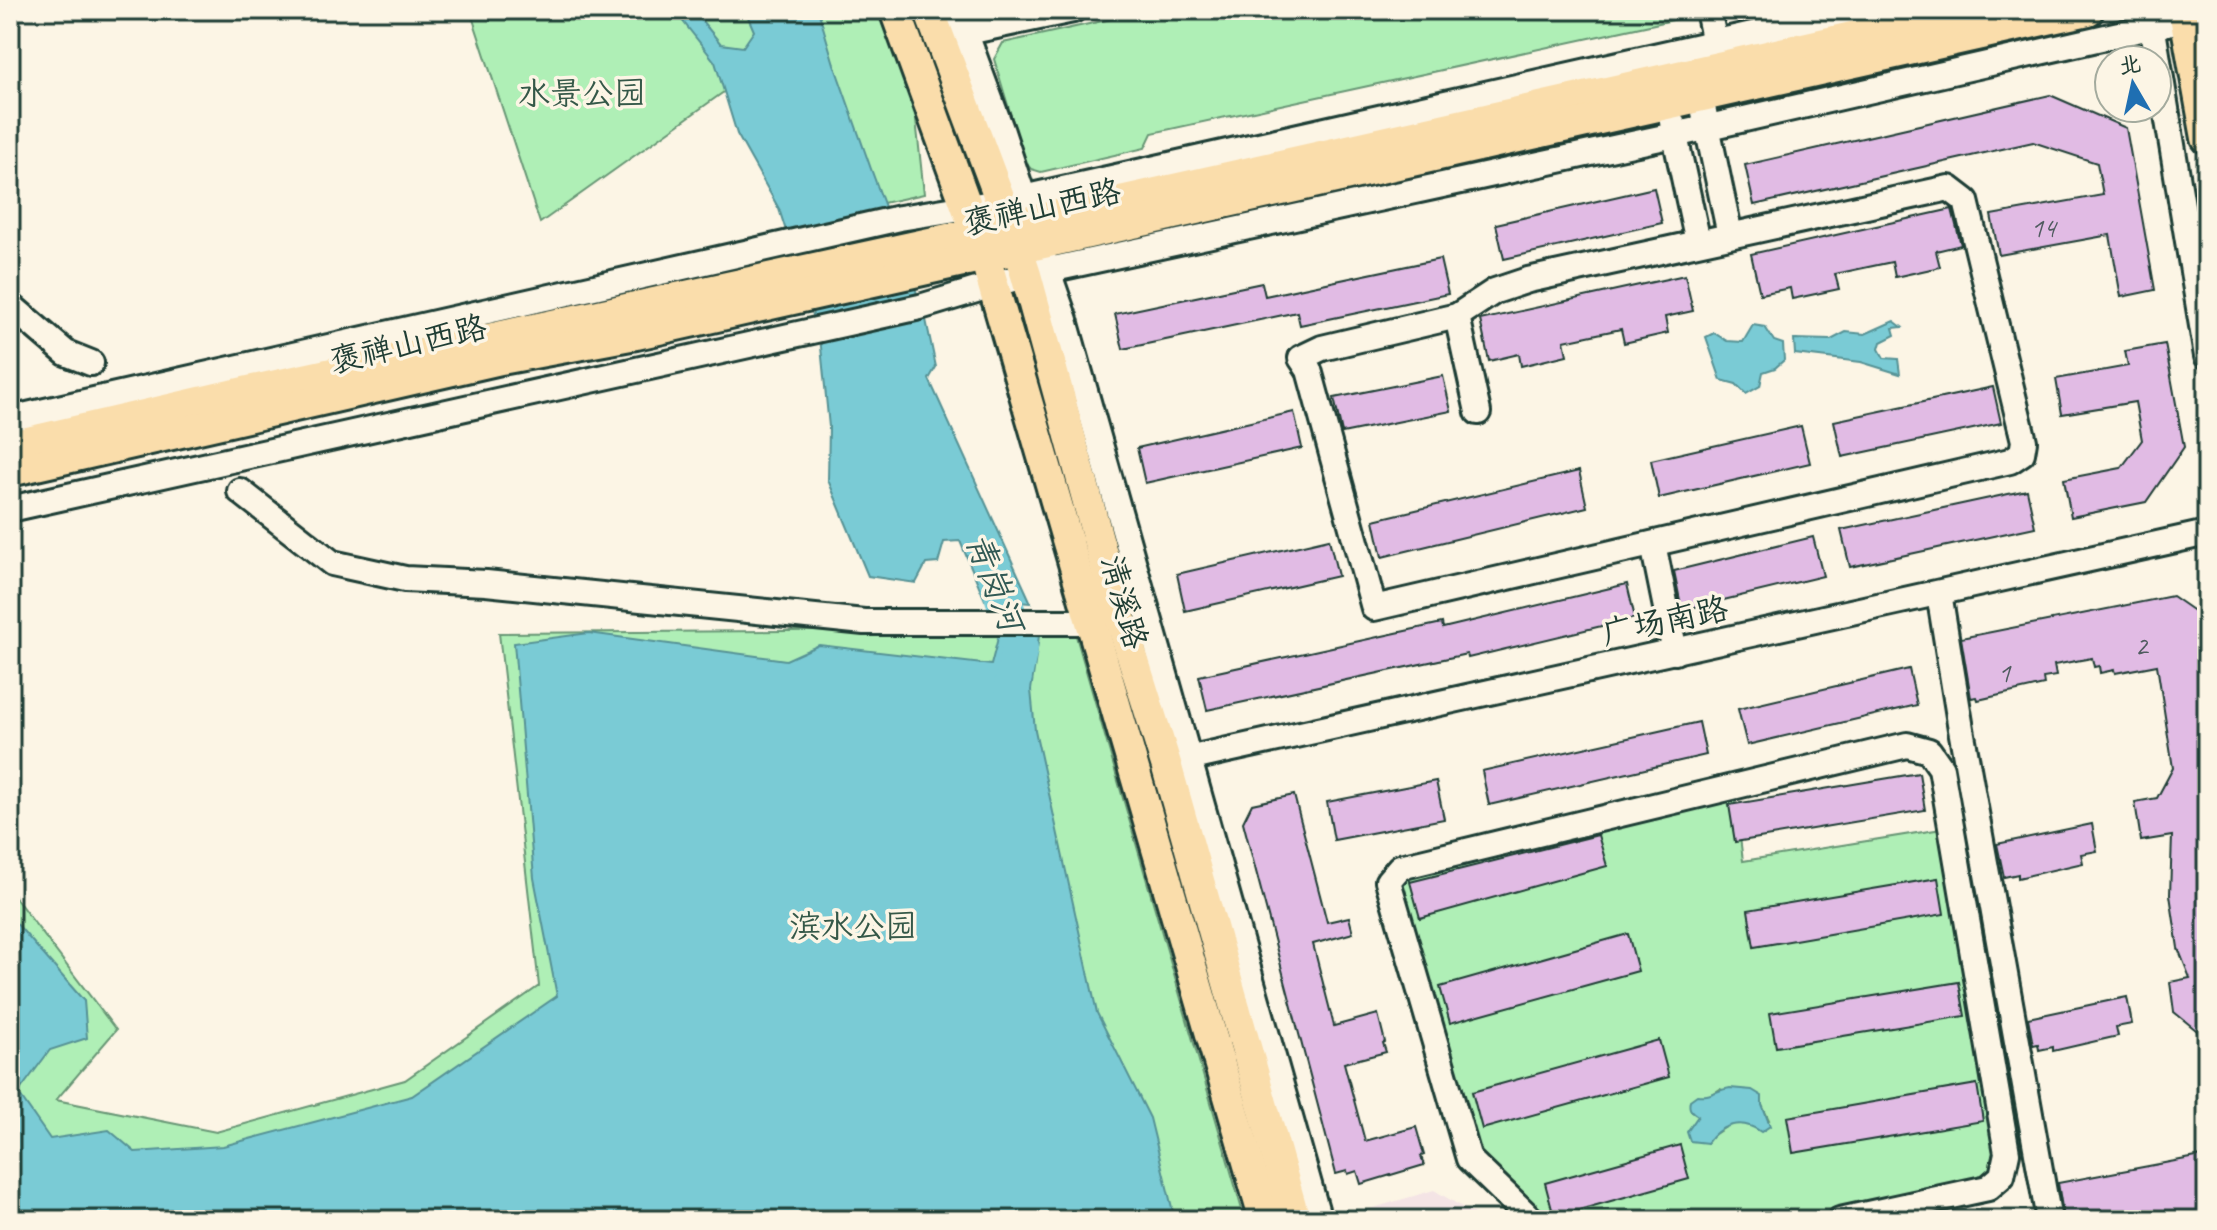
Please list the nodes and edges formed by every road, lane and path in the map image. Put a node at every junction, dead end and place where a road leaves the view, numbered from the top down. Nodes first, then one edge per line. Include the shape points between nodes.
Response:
1 (895, 10) edge
2 (1073, 10) edge
3 (1708, 10) edge
4 (1859, 10) edge
5 (1973, 10) edge
6 (2088, 10) edge
7 (2192, 14) edge
8 (2150, 18) edge
9 (947, 23) edge
10 (1715, 43) junction
11 (1701, 96) junction
12 (1668, 104) junction
13 (1707, 128) junction
14 (1674, 135) junction
15 (2207, 138) edge
16 (1730, 235) junction
17 (1025, 236) junction
18 (1698, 242) junction
19 (981, 245) junction
20 (786, 288) junction
21 (10, 305) edge
22 (1457, 316) junction
23 (2207, 356) edge
24 (91, 363) dead end
25 (1478, 412) dead end
26 (10, 419) edge
27 (10, 446) edge
28 (10, 471) edge
29 (240, 491) dead end
30 (10, 509) edge
31 (2207, 533) edge
32 (1653, 544) junction
33 (1939, 593) junction
34 (1093, 622) junction
35 (1675, 652) junction
36 (1178, 762) junction
37 (1136, 771) junction
38 (1265, 1220) edge
39 (1295, 1220) edge
40 (1319, 1220) edge
41 (1532, 1220) edge
42 (1840, 1220) edge
43 (2049, 1220) edge

1 - 19 main road, 清溪路
2 - 9 street
3 - 10 street
4 - 10 street
5 - 17 main road, 褒禅山西路
6 - 11 main road, 褒禅山西路
7 - 8 street
7 - 15 main road
8 - 13 street
8 - 23 street
9 - 17 main road, 清溪路
10 - 17 street
11 - 12 main road, 褒禅山西路
11 - 13 street
12 - 14 street
12 - 17 main road, 褒禅山西路
13 - 14 street
13 - 16 street
14 - 17 street
14 - 18 street
16 - 18 street
16 - 32 street via 1949,188 1966,201 2024,441 2022,453 2010,461
17 - 19 main road, 褒禅山西路
17 - 19 street
17 - 36 main road, 清溪路 via 1115,601
18 - 22 street via 1528,280 1495,291
19 - 20 main road, 褒禅山西路
19 - 26 street via 885,221
19 - 30 street via 905,311
19 - 34 main road, 清溪路
20 - 27 main road, 褒禅山西路 via 221,397
20 - 28 main road, 褒禅山西路 via 636,334 501,359
21 - 24 street via 66,353
22 - 25 street
22 - 32 street via 1322,348 1301,358 1309,370 1374,608
29 - 34 street via 332,563 405,579 864,622
31 - 33 street, 广场南路
32 - 35 street
33 - 35 street, 广场南路
33 - 43 street
34 - 37 main road, 清溪路
35 - 36 street, 广场南路
36 - 37 street, 广场南路
36 - 39 main road, 清溪路
36 - 40 street
37 - 38 main road, 清溪路
41 - 42 street via 1469,1159 1388,881 1400,867 1907,745 1929,751 1941,768 2007,1153 2002,1176 1988,1188

